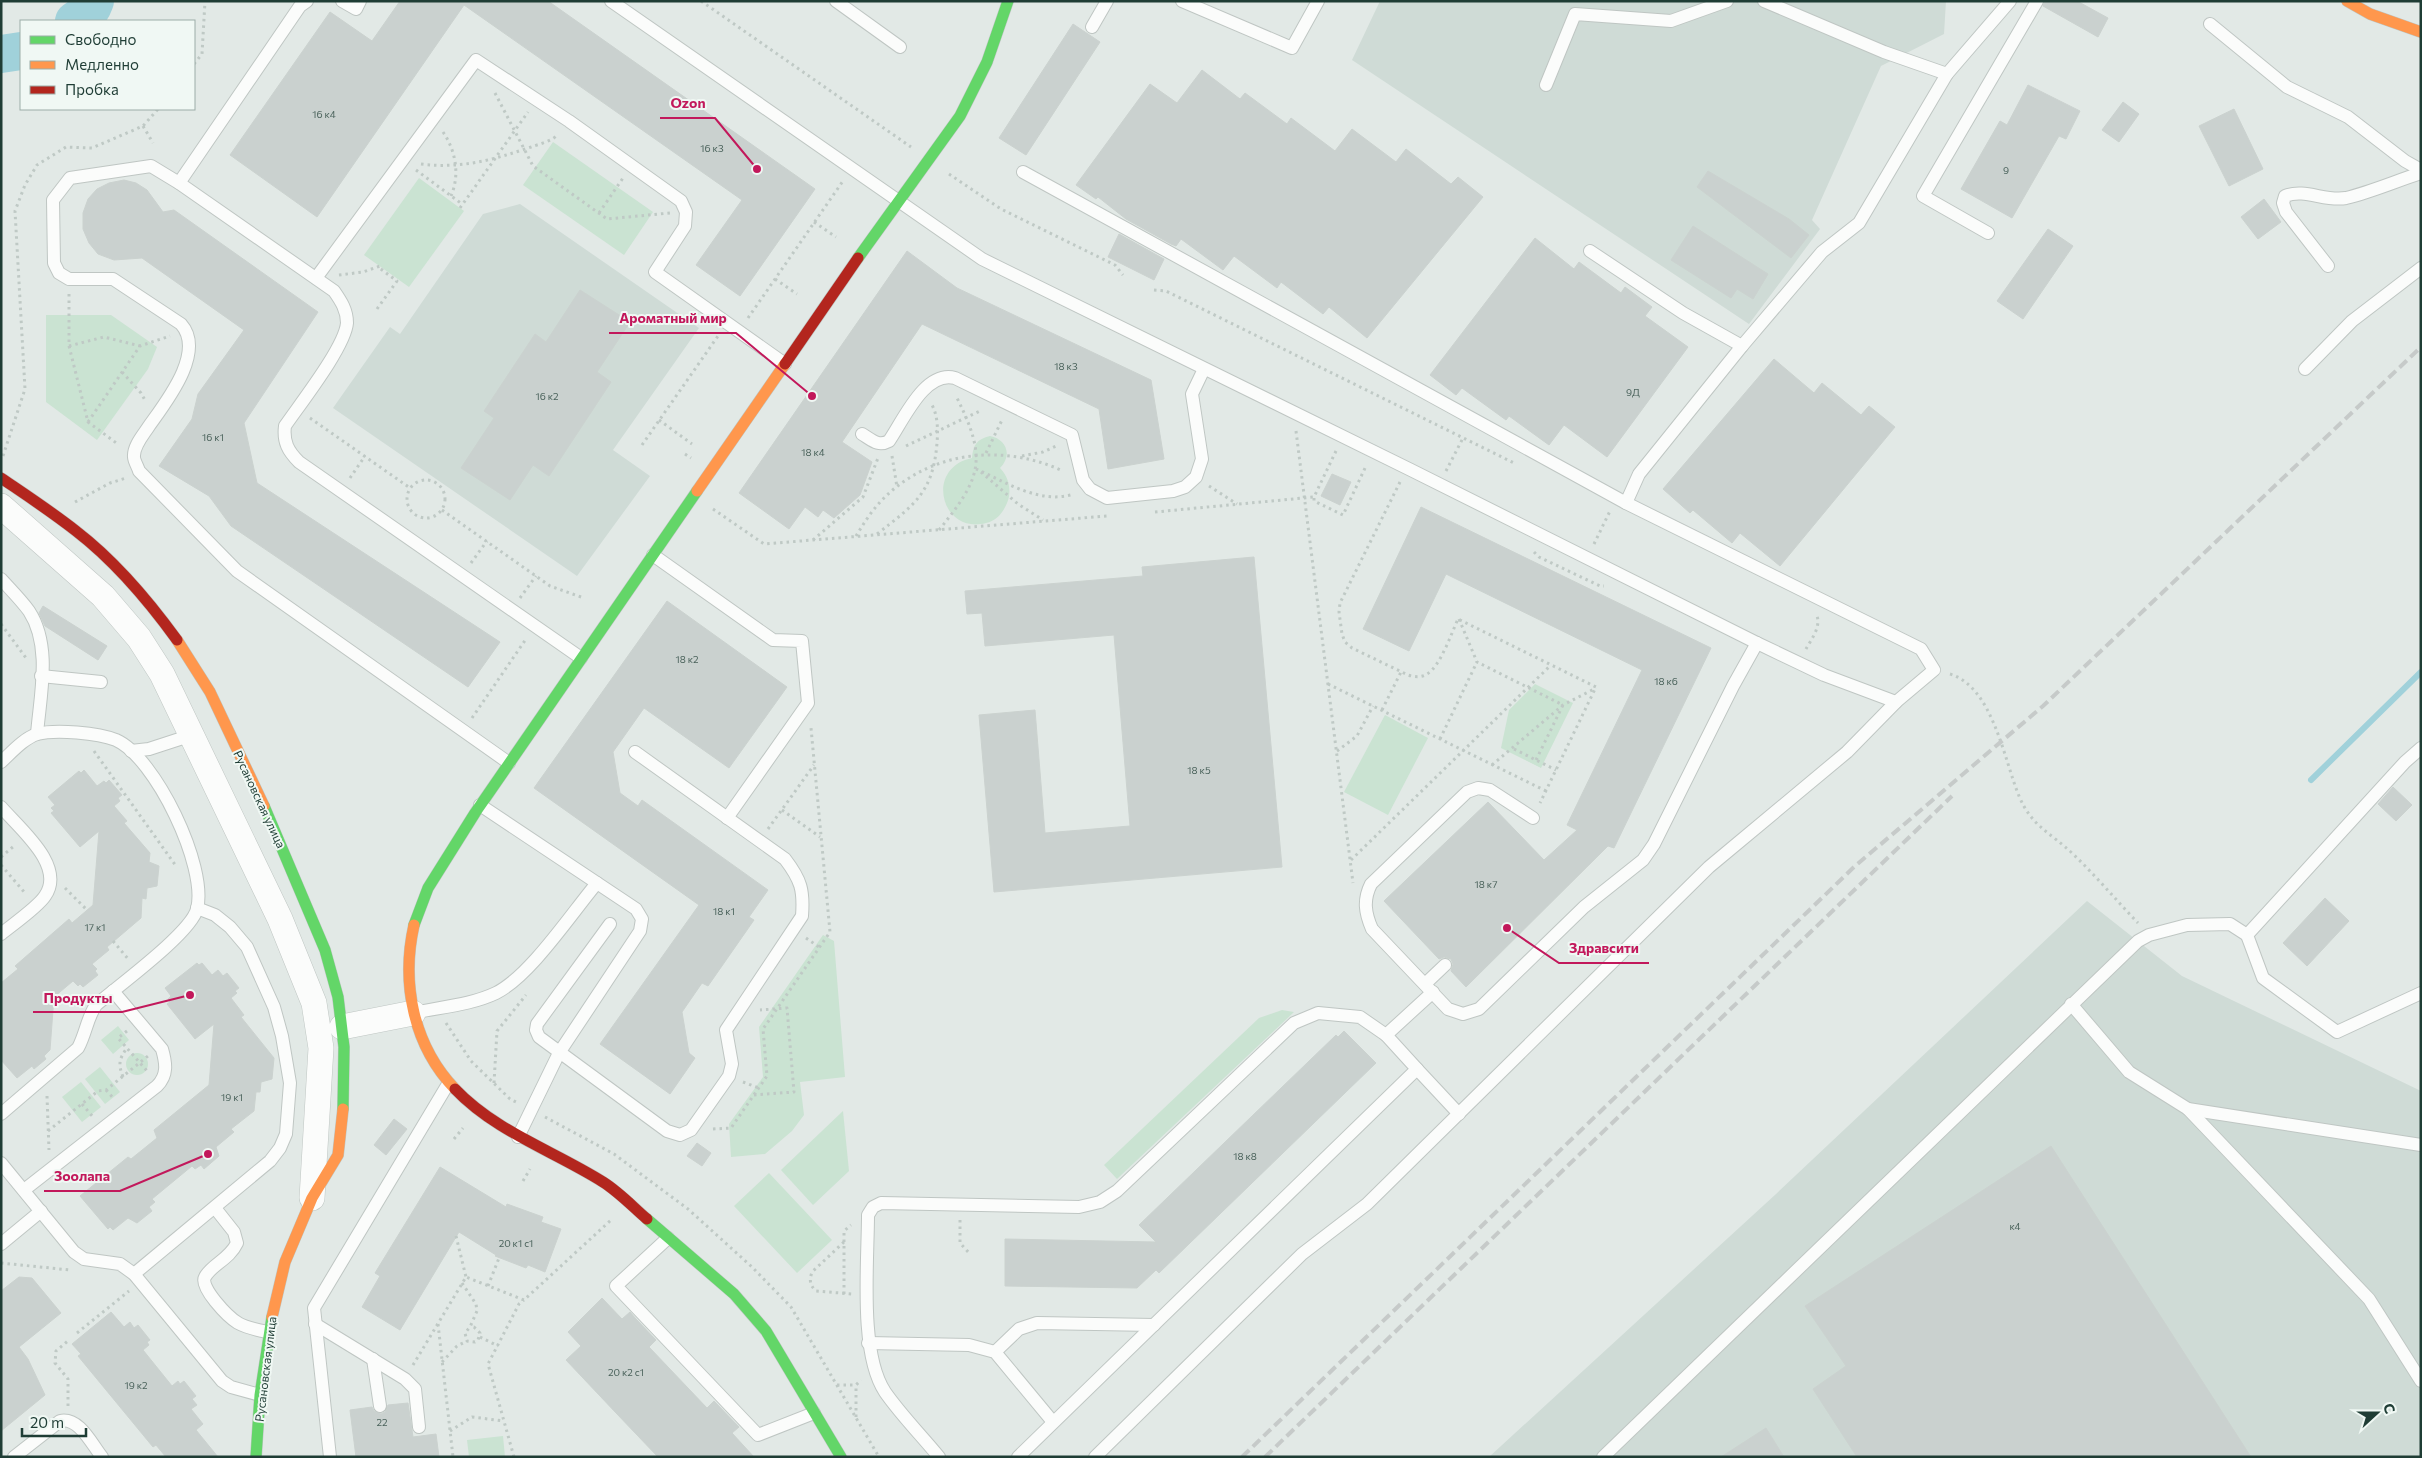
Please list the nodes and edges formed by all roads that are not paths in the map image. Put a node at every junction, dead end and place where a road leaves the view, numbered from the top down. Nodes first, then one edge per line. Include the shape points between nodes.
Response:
1 (307, 1) edge
2 (342, 1) edge
3 (360, 1) edge
4 (611, 1) edge
5 (836, 1) edge
6 (1008, 1) edge
7 (1107, 1) edge
8 (1182, 1) edge
9 (1318, 1) edge
10 (1727, 1) edge
11 (1764, 1) edge
12 (2010, 1) edge
13 (2037, 1) edge
14 (2346, 1) edge
15 (2210, 24) dead end
16 (1092, 27) dead end
17 (2421, 32) edge
18 (900, 47) dead end
19 (1947, 74) junction
20 (1546, 85) dead end
21 (1023, 172) dead end
22 (2421, 172) edge
23 (179, 183) junction
24 (899, 202) junction
25 (1988, 233) dead end
26 (1590, 251) dead end
27 (2328, 266) dead end
28 (2421, 268) edge
29 (316, 278) junction
30 (1742, 346) junction
31 (785, 364) junction
32 (1204, 369) junction
33 (2304, 369) dead end
34 (862, 434) dead end
35 (1, 478) edge
36 (1626, 504) junction
37 (1, 506) edge
38 (653, 555) junction
39 (1, 578) edge
40 (1757, 643) junction
41 (582, 658) junction
42 (41, 676) junction
43 (101, 682) dead end
44 (1896, 702) junction
45 (37, 734) junction
46 (192, 735) junction
47 (2421, 748) edge
48 (131, 751) junction
49 (635, 752) dead end
50 (1, 762) edge
51 (509, 763) junction
52 (480, 805) junction
53 (1, 807) edge
54 (727, 818) junction
55 (1533, 818) road end
56 (597, 883) junction
57 (197, 908) junction
58 (610, 924) dead end
59 (1, 934) edge
60 (2247, 935) junction
61 (1445, 964) dead end
62 (1429, 988) junction
63 (113, 991) junction
64 (2421, 992) edge
65 (2071, 1004) junction
66 (413, 1013) junction
67 (330, 1029) junction
68 (1386, 1035) junction
69 (558, 1053) junction
70 (1417, 1069) junction
71 (448, 1084) junction
72 (2188, 1109) junction
73 (2, 1113) edge
74 (1459, 1114) junction
75 (518, 1137) junction
76 (2421, 1145) edge
77 (1, 1163) edge
78 (24, 1190) junction
79 (312, 1198) joint
80 (215, 1208) junction
81 (40, 1211) junction
82 (668, 1238) junction
83 (1, 1244) edge
84 (138, 1278) junction
85 (315, 1324) junction
86 (1154, 1325) junction
87 (268, 1332) junction
88 (868, 1343) junction
89 (995, 1352) junction
90 (373, 1359) junction
91 (2421, 1381) edge
92 (260, 1395) junction
93 (380, 1406) dead end
94 (814, 1413) junction
95 (1053, 1422) junction
96 (419, 1427) dead end
97 (14, 1457) edge
98 (102, 1457) edge
99 (256, 1457) edge
100 (330, 1457) edge
101 (841, 1457) edge
102 (939, 1457) edge
103 (1018, 1457) edge
104 (1094, 1457) edge
105 (1603, 1457) edge

1 - 23 lane via 300,6
2 - 3 lane via 356,8
4 - 24 lane
5 - 18 lane
6 - 24 street via 997,39 970,98 946,138
7 - 16 lane
8 - 9 lane via 1292,48
10 - 20 lane via 1671,21 1575,14
11 - 19 lane via 1884,52
12 - 19 lane
13 - 25 lane via 1923,196
14 - 17 street via 2370,14
15 - 22 lane via 2287,87 2348,116
19 - 30 lane via 1858,223 1822,252
21 - 36 lane
22 - 27 lane via 2346,198 2326,199 2295,192 2285,196 2286,212
23 - 29 lane
23 - 51 lane via 151,166 70,178 53,200 54,262 59,274 69,278 113,279 181,324 191,341 176,386 138,443 134,456 140,471 237,571
24 - 31 street
24 - 32 lane via 982,258
26 - 30 lane via 1682,313
28 - 33 lane via 2352,321
29 - 31 lane via 476,60 681,201 686,212 685,226 655,272
29 - 41 lane via 334,291 344,305 347,323 342,341 285,426 284,438 290,453
30 - 36 lane via 1639,474
31 - 38 street
32 - 34 lane via 1192,394 1202,459 1196,477 1185,487 1173,491 1107,498 1086,484 1072,434 946,375 934,379 924,388 889,441 876,443
32 - 40 lane
35 - 67 street, Русановская улица via 77,531 117,568 152,605 188,655 210,692 278,836 325,950 338,997
36 - 44 lane via 1921,649 1934,670
37 - 46 street, Русановская улица via 103,596 139,638 162,674
38 - 41 street
38 - 54 lane via 773,640 802,640 808,703
39 - 42 lane via 30,612 39,635
40 - 44 lane via 1824,675
40 - 62 lane via 1643,860 1584,908 1479,1009 1463,1014 1448,1008
41 - 51 street
42 - 43 lane
42 - 45 lane
44 - 74 lane via 1847,752 1709,867
45 - 48 lane via 55,732 101,736 118,741
45 - 50 lane
46 - 48 lane via 149,749
46 - 67 street, Русановская улица via 301,966 314,1003
47 - 60 lane
48 - 57 lane via 158,783 174,811 193,857
49 - 54 lane
51 - 52 street
52 - 56 lane
52 - 66 street via 444,861 419,909 408,966
53 - 59 lane via 48,861 52,879 45,897
54 - 69 lane via 785,859 798,875 803,894 802,916 726,1030 732,1064 729,1076 691,1130 680,1135 668,1131
55 - 62 lane via 1490,790 1478,788 1467,792 1370,884 1365,897 1367,918 1372,929
56 - 66 lane via 522,975 496,993
56 - 69 lane via 636,909 642,919 640,931
57 - 63 lane via 187,927
57 - 80 lane via 215,915 230,927 255,961 274,1007 290,1083 286,1134 280,1148 270,1161
58 - 69 lane via 537,1024 539,1037
60 - 64 lane via 2263,978 2337,1032
60 - 65 lane via 2230,924 2186,924 2149,935 2124,953
61 - 62 lane
62 - 68 lane
63 - 73 lane via 88,1016 78,1048
63 - 78 lane via 162,1049 165,1072 160,1083
65 - 72 lane via 2130,1072
65 - 105 lane
66 - 67 street
66 - 71 street via 430,1059
67 - 79 street, Русановская улица via 321,1048
68 - 70 lane
68 - 88 lane via 1360,1017 1318,1012 1294,1023 1118,1191 1100,1202 1079,1207 881,1203 873,1207 868,1215
69 - 75 lane
70 - 74 lane
70 - 86 lane
71 - 75 street via 476,1111
71 - 85 lane via 314,1308
72 - 76 lane
72 - 91 lane via 2369,1299
74 - 104 lane via 1367,1204 1302,1254
75 - 82 street via 605,1183
77 - 78 lane
78 - 81 lane
79 - 87 street, Русановская улица via 285,1262
80 - 84 lane
80 - 87 lane via 234,1232 237,1243 232,1253 206,1274 203,1280 205,1287 228,1316 239,1324
81 - 83 lane
81 - 84 lane via 84,1259 120,1264
82 - 94 street via 734,1294 766,1331
82 - 94 lane via 616,1286 758,1435
84 - 92 lane via 222,1380 230,1387
85 - 90 lane
85 - 100 lane
86 - 89 lane via 1037,1323 1019,1329
86 - 95 lane
87 - 92 street, Русановская улица
88 - 89 lane via 969,1344
88 - 102 lane via 884,1391
89 - 95 lane
90 - 93 lane
90 - 96 lane via 415,1389
92 - 99 street, Русановская улица
94 - 101 street
95 - 103 lane
97 - 98 lane via 60,1421 68,1419 75,1422

